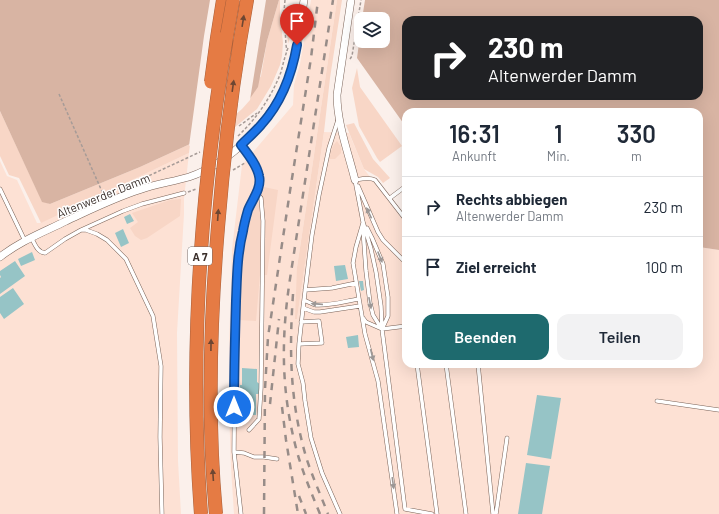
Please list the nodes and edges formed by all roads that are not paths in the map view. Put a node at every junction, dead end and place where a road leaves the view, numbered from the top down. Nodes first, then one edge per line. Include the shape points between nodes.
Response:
1 (223, 0) edge
2 (233, 0) edge
3 (247, 0) edge
4 (304, 0) edge
5 (351, 0) edge
6 (339, 118) junction
7 (241, 145) junction
8 (355, 180) junction
9 (0, 188) edge
10 (402, 189) edge
11 (256, 192) junction
12 (184, 193) dead end
13 (390, 198) junction
14 (402, 214) edge
15 (363, 222) junction
16 (80, 230) junction
17 (31, 237) junction
18 (24, 241) junction
19 (0, 257) edge
20 (402, 259) edge
21 (356, 283) junction
22 (305, 290) junction
23 (359, 299) junction
24 (304, 300) junction
25 (360, 306) junction
26 (302, 308) junction
27 (362, 318) junction
28 (301, 322) junction
29 (402, 326) edge
30 (382, 329) junction
31 (299, 344) junction
32 (418, 368) edge
33 (447, 368) edge
34 (478, 368) edge
35 (657, 401) dead end
36 (719, 410) edge
37 (249, 430) dead end
38 (507, 438) dead end
39 (234, 452) junction
40 (277, 459) dead end
41 (162, 514) edge
42 (192, 514) edge
43 (201, 514) edge
44 (216, 514) edge
45 (241, 514) edge
46 (340, 514) edge
47 (397, 514) edge
48 (432, 514) edge
49 (437, 514) edge
50 (466, 514) edge
51 (494, 514) edge

1 - 42 highway, A 7, bridge via 205,120 190,265 187,369
2 - 43 highway, A 7, bridge via 210,150 201,237 196,415
44 -> 3 highway, A 7, bridge via 210,400 211,318 231,98
4 - 7 street, Altenwerder Damm via 295,58 288,79 280,97 261,126
5 - 6 street via 337,95
6 - 8 street
6 - 22 lane via 329,148 319,195
7 - 11 lane via 259,176 260,182
7 - 17 street, Altenwerder Damm via 198,173 116,198
8 - 13 lane via 375,180
8 - 15 lane
20 -> 8 lane via 378,232
9 - 18 lane
10 - 13 lane
11 - 37 lane via 261,198 263,221 261,388 259,419
11 - 39 lane via 242,232 239,252
12 - 16 lane via 142,204
13 - 14 lane
15 - 21 lane via 353,263
15 - 30 lane via 376,272
15 -> 30 lane via 370,303 373,315
15 -> 30 lane via 383,264 388,316
16 - 17 lane via 45,253 37,248
16 - 41 lane via 97,234 107,240 126,259 153,316 161,366
17 - 18 street, Altenwerder Damm
18 - 19 street, Altenwerder Damm
21 - 22 lane
21 - 23 lane
22 - 24 lane
23 -> 24 lane via 325,305 316,305
23 - 25 lane
24 - 26 lane
25 - 26 lane via 320,312
25 - 27 lane
26 - 28 lane
27 - 30 lane
27 -> 47 lane via 378,381
28 - 31 lane
28 - 31 lane via 319,321 322,343
29 - 30 lane
30 - 48 lane via 405,509
31 - 46 lane via 298,364 311,438 322,474
32 - 49 lane
33 - 50 lane
34 - 51 lane
35 - 36 lane
38 - 51 lane
39 - 40 lane
39 - 45 lane

